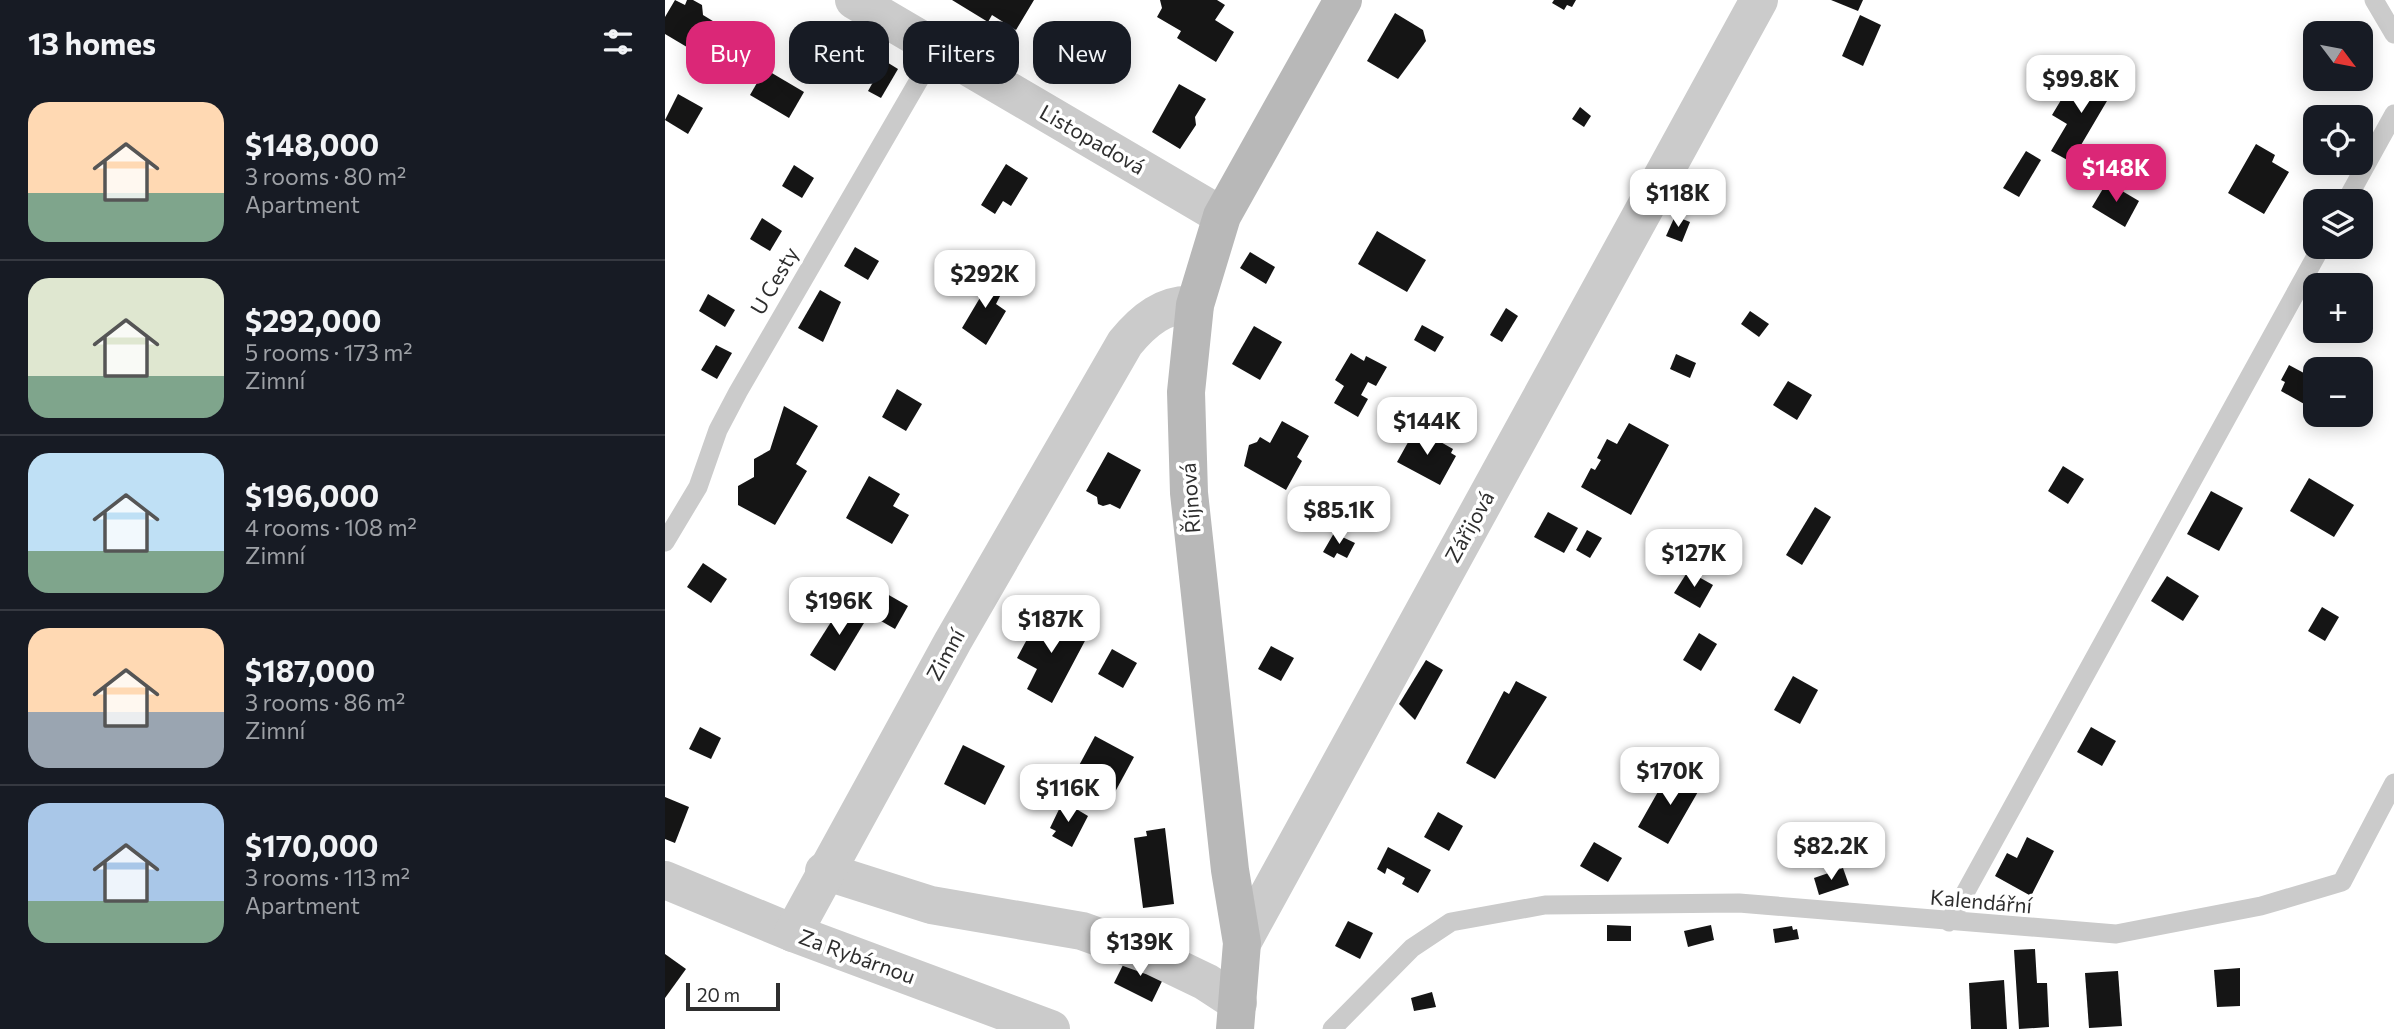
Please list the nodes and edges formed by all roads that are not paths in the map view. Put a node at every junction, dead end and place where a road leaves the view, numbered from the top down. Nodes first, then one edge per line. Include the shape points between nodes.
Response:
1 (854, 0) edge
2 (1343, 0) edge
3 (1759, 0) edge
4 (2374, 0) edge
5 (903, 29) edge
6 (2394, 34) edge
7 (917, 84) edge
8 (997, 84) edge
9 (2394, 114) edge
10 (2353, 189) edge
11 (1222, 216) junction
12 (2314, 259) edge
13 (1195, 305) junction
14 (665, 542) edge
15 (2394, 783) edge
16 (824, 871) junction
17 (665, 880) edge
18 (1949, 922) junction
19 (793, 933) junction
20 (1242, 943) junction
21 (1236, 1016) edge
22 (1051, 1029) edge
23 (1332, 1029) edge

1 - 5 street, Listopadová
2 - 11 street, Říjnová
3 - 20 street, Zářijová
4 - 6 lane
7 - 14 lane, U Cesty via 738,391 698,487
8 - 11 street, Listopadová
9 - 10 lane
11 - 13 street, Říjnová
12 - 18 lane
13 - 16 street, Zimní via 1150,316 1125,343
13 - 20 street, Říjnová via 1186,392 1189,493
15 - 18 lane, Kalendářní via 2341,882 2261,906 2116,934
16 - 19 street, Zimní
16 - 21 street via 931,905 1082,931 1152,956 1206,982
17 - 19 street, Za Rybárnou
18 - 23 lane, Kalendářní via 1739,903 1545,905 1451,922 1412,948
19 - 22 street, Za Rybárnou
20 - 21 street, Říjnová

